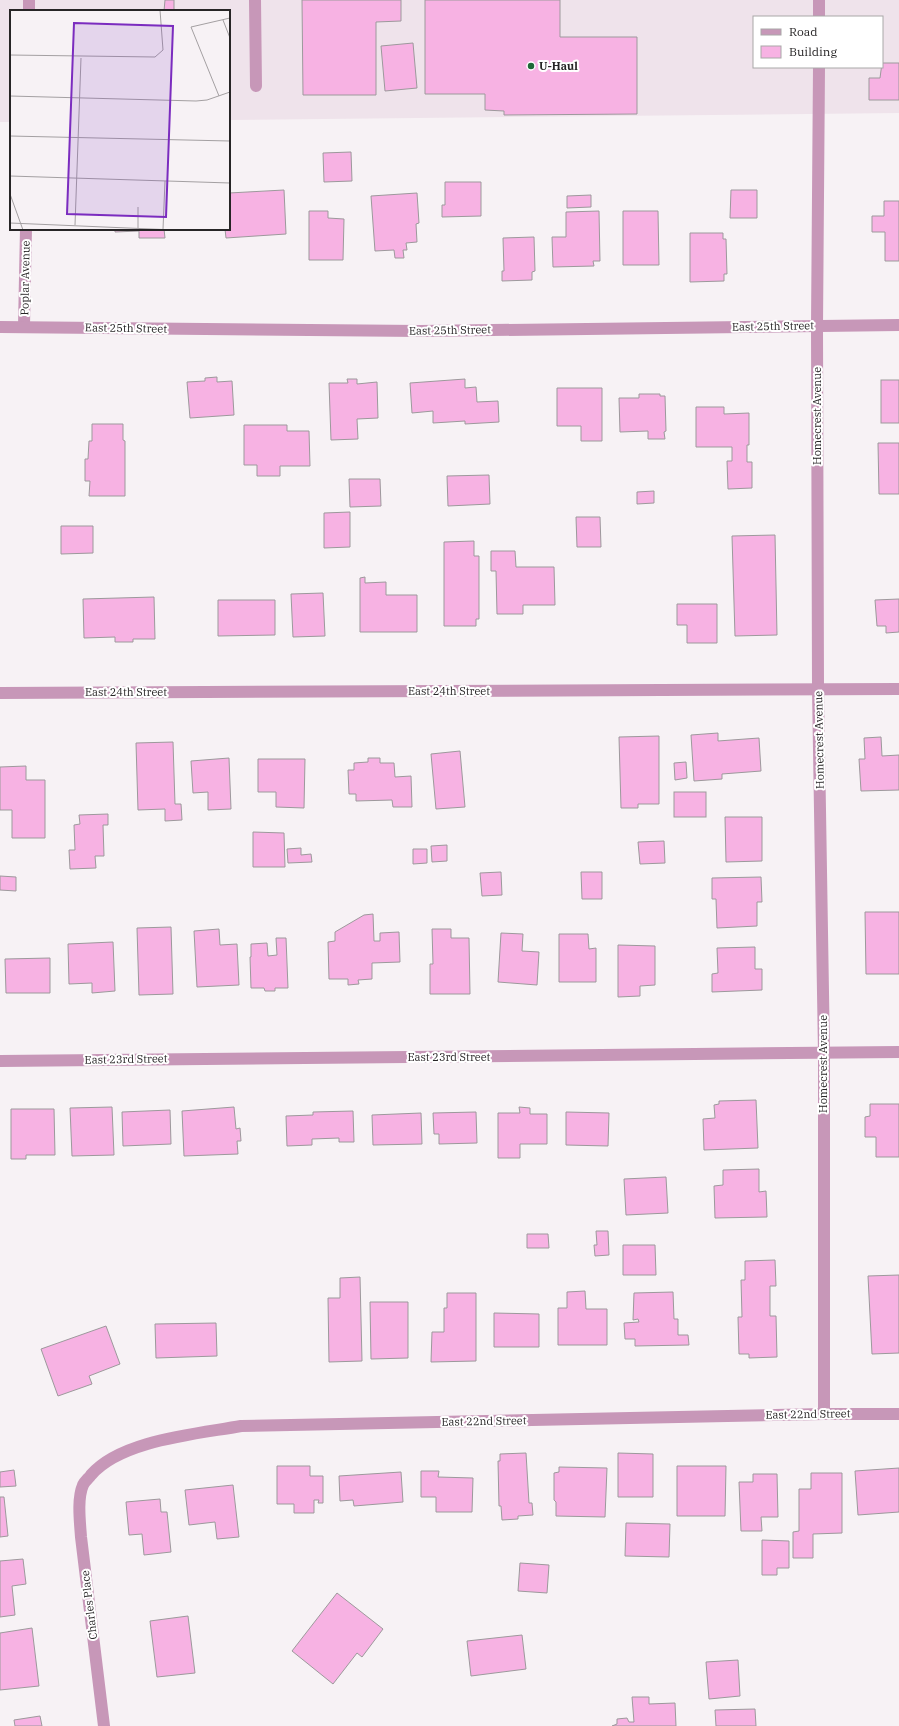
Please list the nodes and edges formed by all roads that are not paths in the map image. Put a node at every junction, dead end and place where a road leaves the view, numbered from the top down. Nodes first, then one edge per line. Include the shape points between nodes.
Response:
1 (255, 0) edge
2 (819, 0) edge
3 (819, 16) edge
4 (819, 68) edge
5 (256, 86) dead end
6 (26, 230) edge
7 (899, 325) edge
8 (24, 326) junction
9 (817, 326) junction
10 (0, 327) edge
11 (818, 689) junction
12 (899, 689) edge
13 (0, 693) edge
14 (899, 1052) edge
15 (824, 1053) junction
16 (0, 1062) edge
17 (824, 1414) junction
18 (899, 1414) edge
19 (83, 1484) joint
20 (104, 1726) edge

1 - 5 street
2 - 3 street
4 - 9 street, Homecrest Avenue
6 - 8 street, Poplar Avenue
7 - 9 street, East 25th Street
8 - 9 street, East 25th Street via 420,331
8 - 10 street, East 25th Street
9 - 11 street, Homecrest Avenue
11 - 12 street, East 24th Street
11 - 13 street, East 24th Street
11 - 15 street, Homecrest Avenue
14 - 15 street, East 23rd Street
15 - 16 street, East 23rd Street
15 - 17 street, Homecrest Avenue
17 - 18 street, East 22nd Street
17 - 19 street, East 22nd Street via 240,1426 151,1443 117,1455 98,1468
19 - 20 street, Charles Place via 79,1509 81,1537

